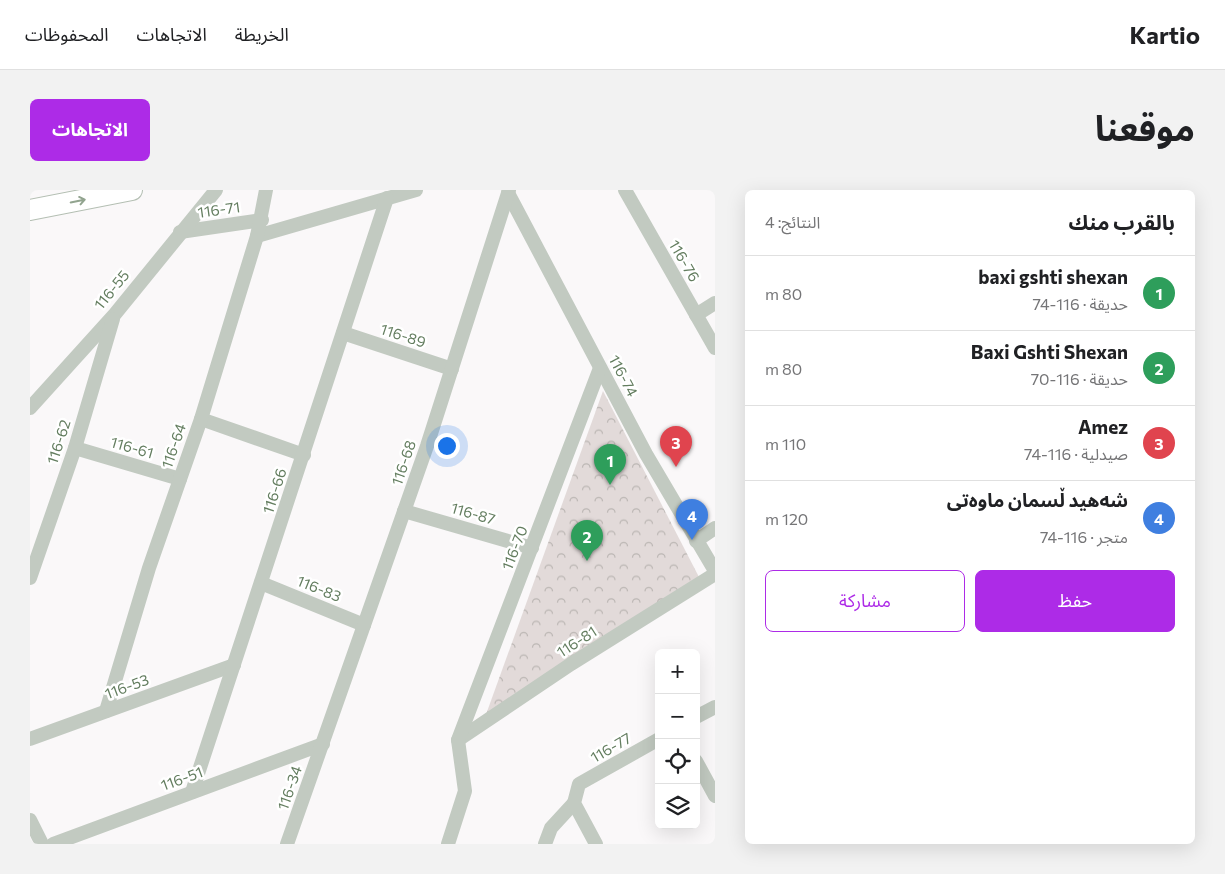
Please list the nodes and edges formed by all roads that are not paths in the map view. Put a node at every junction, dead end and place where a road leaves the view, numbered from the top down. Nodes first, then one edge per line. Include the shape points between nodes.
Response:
1 (132, 190) edge
2 (216, 190) edge
3 (266, 190) edge
4 (416, 190) edge
5 (625, 190) edge
6 (508, 192) edge
7 (387, 198) junction
8 (30, 210) edge
9 (262, 220) junction
10 (180, 232) junction
11 (257, 236) junction
12 (715, 303) edge
13 (115, 314) junction
14 (696, 315) junction
15 (342, 333) junction
16 (715, 348) edge
17 (600, 368) junction
18 (452, 369) junction
19 (30, 408) edge
20 (201, 419) junction
21 (75, 448) junction
22 (304, 455) junction
23 (180, 479) junction
24 (404, 511) junction
25 (715, 528) edge
26 (696, 540) junction
27 (532, 548) junction
28 (715, 573) edge
29 (30, 578) edge
30 (261, 583) junction
31 (364, 625) junction
32 (234, 665) junction
33 (715, 706) edge
34 (106, 711) junction
35 (700, 715) edge
36 (30, 739) edge
37 (458, 740) junction
38 (655, 741) edge
39 (323, 744) junction
40 (700, 769) edge
41 (192, 792) junction
42 (715, 796) edge
43 (574, 802) junction
44 (30, 820) edge
45 (42, 844) edge
46 (54, 844) edge
47 (287, 844) edge
48 (448, 844) edge
49 (545, 844) edge
50 (596, 844) edge

8 -> 1 main road
2 - 10 street, 116-55
3 - 9 street, 116-64
4 - 7 street
5 - 14 street, 116-76
6 - 17 street, 116-74
6 - 18 street, 116-68
7 - 11 street
7 - 15 street, 116-66
9 - 10 street, 116-71
9 - 11 street, 116-64
10 - 13 street, 116-55
11 - 20 street, 116-64
12 - 14 street
13 - 19 street, 116-55
13 - 21 street, 116-62
14 - 16 street, 116-76
15 - 18 street, 116-89
15 - 22 street, 116-66
17 - 26 street, 116-74
17 - 27 street, 116-70
18 - 24 street, 116-68
20 - 22 street
20 - 23 street, 116-64
21 - 23 street, 116-61
21 - 29 street, 116-62
22 - 30 street, 116-66
23 - 34 street, 116-64
24 - 27 street, 116-87
24 - 31 street, 116-68
25 - 26 street
26 - 28 street, 116-74
27 - 37 street, 116-70
28 - 37 street, 116-81
30 - 31 street, 116-83
30 - 32 street, 116-66
31 - 39 street, 116-68
32 - 34 street, 116-53
32 - 41 street, 116-66
33 - 35 street
34 - 36 street, 116-53
37 - 48 street via 465,790
38 - 43 street, 116-77 via 579,784
39 - 41 street, 116-51
39 - 47 street, 116-34
40 - 42 street
41 - 46 street, 116-51
43 - 49 street via 551,828
43 - 50 street
44 - 45 street

